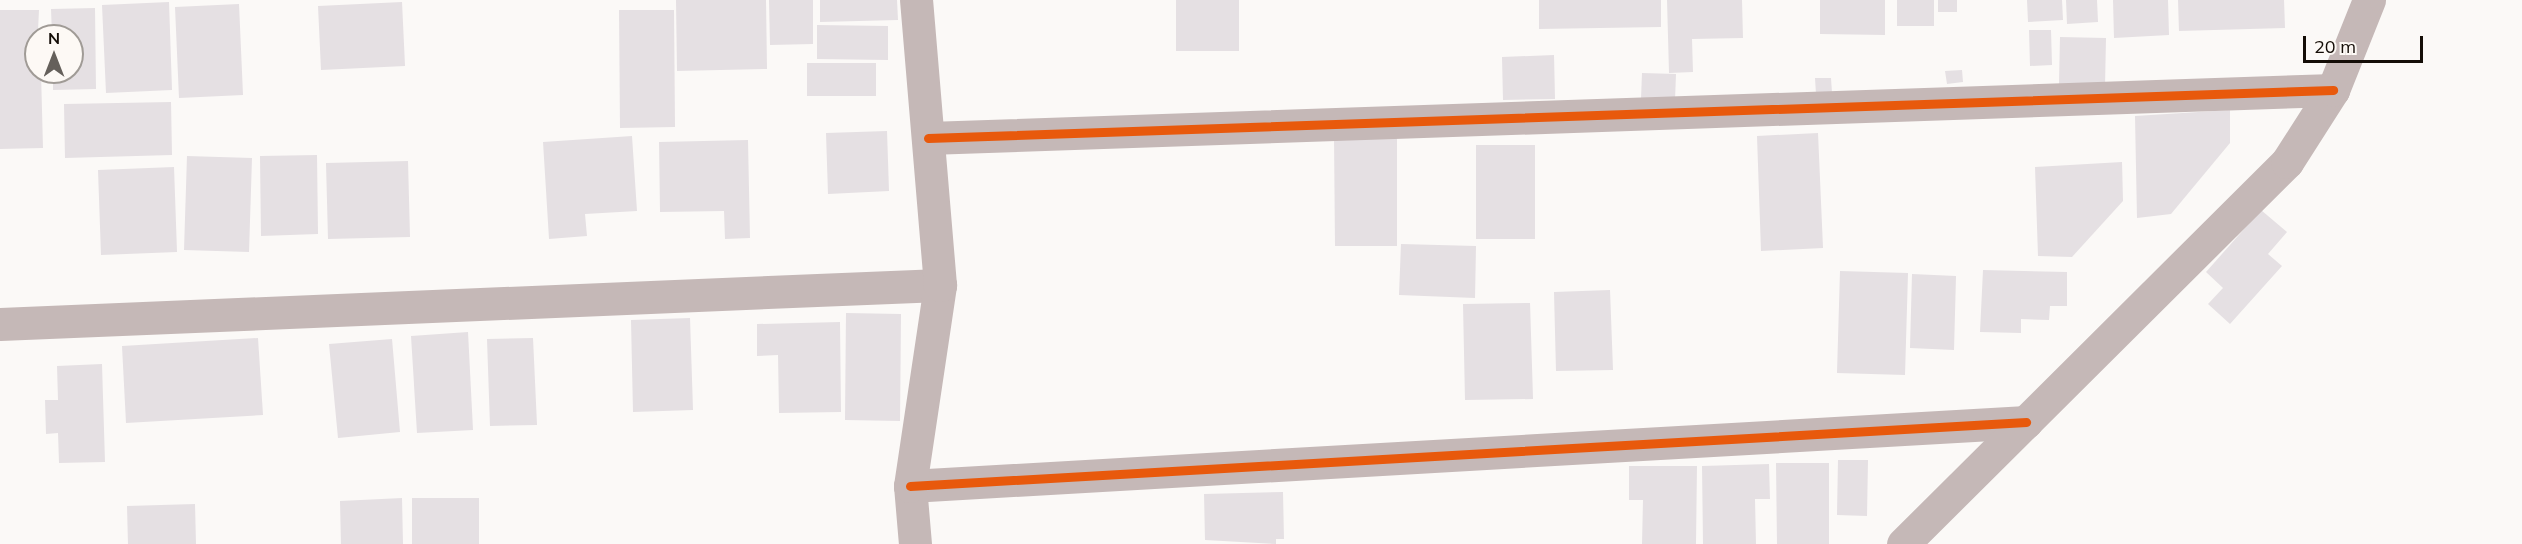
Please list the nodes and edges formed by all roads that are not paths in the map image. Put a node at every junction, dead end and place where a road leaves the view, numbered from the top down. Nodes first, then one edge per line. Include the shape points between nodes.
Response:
1 (916, 0) edge
2 (2369, 0) edge
3 (2334, 90) junction
4 (928, 138) junction
5 (940, 285) junction
6 (0, 324) edge
7 (2026, 422) junction
8 (910, 486) junction
9 (915, 544) edge
10 (1903, 544) edge

1 - 4 street
2 - 3 street
3 - 4 street
3 - 7 street via 2287,162
4 - 5 street
5 - 6 street
5 - 8 street
7 - 8 street
7 - 10 street
8 - 9 street

